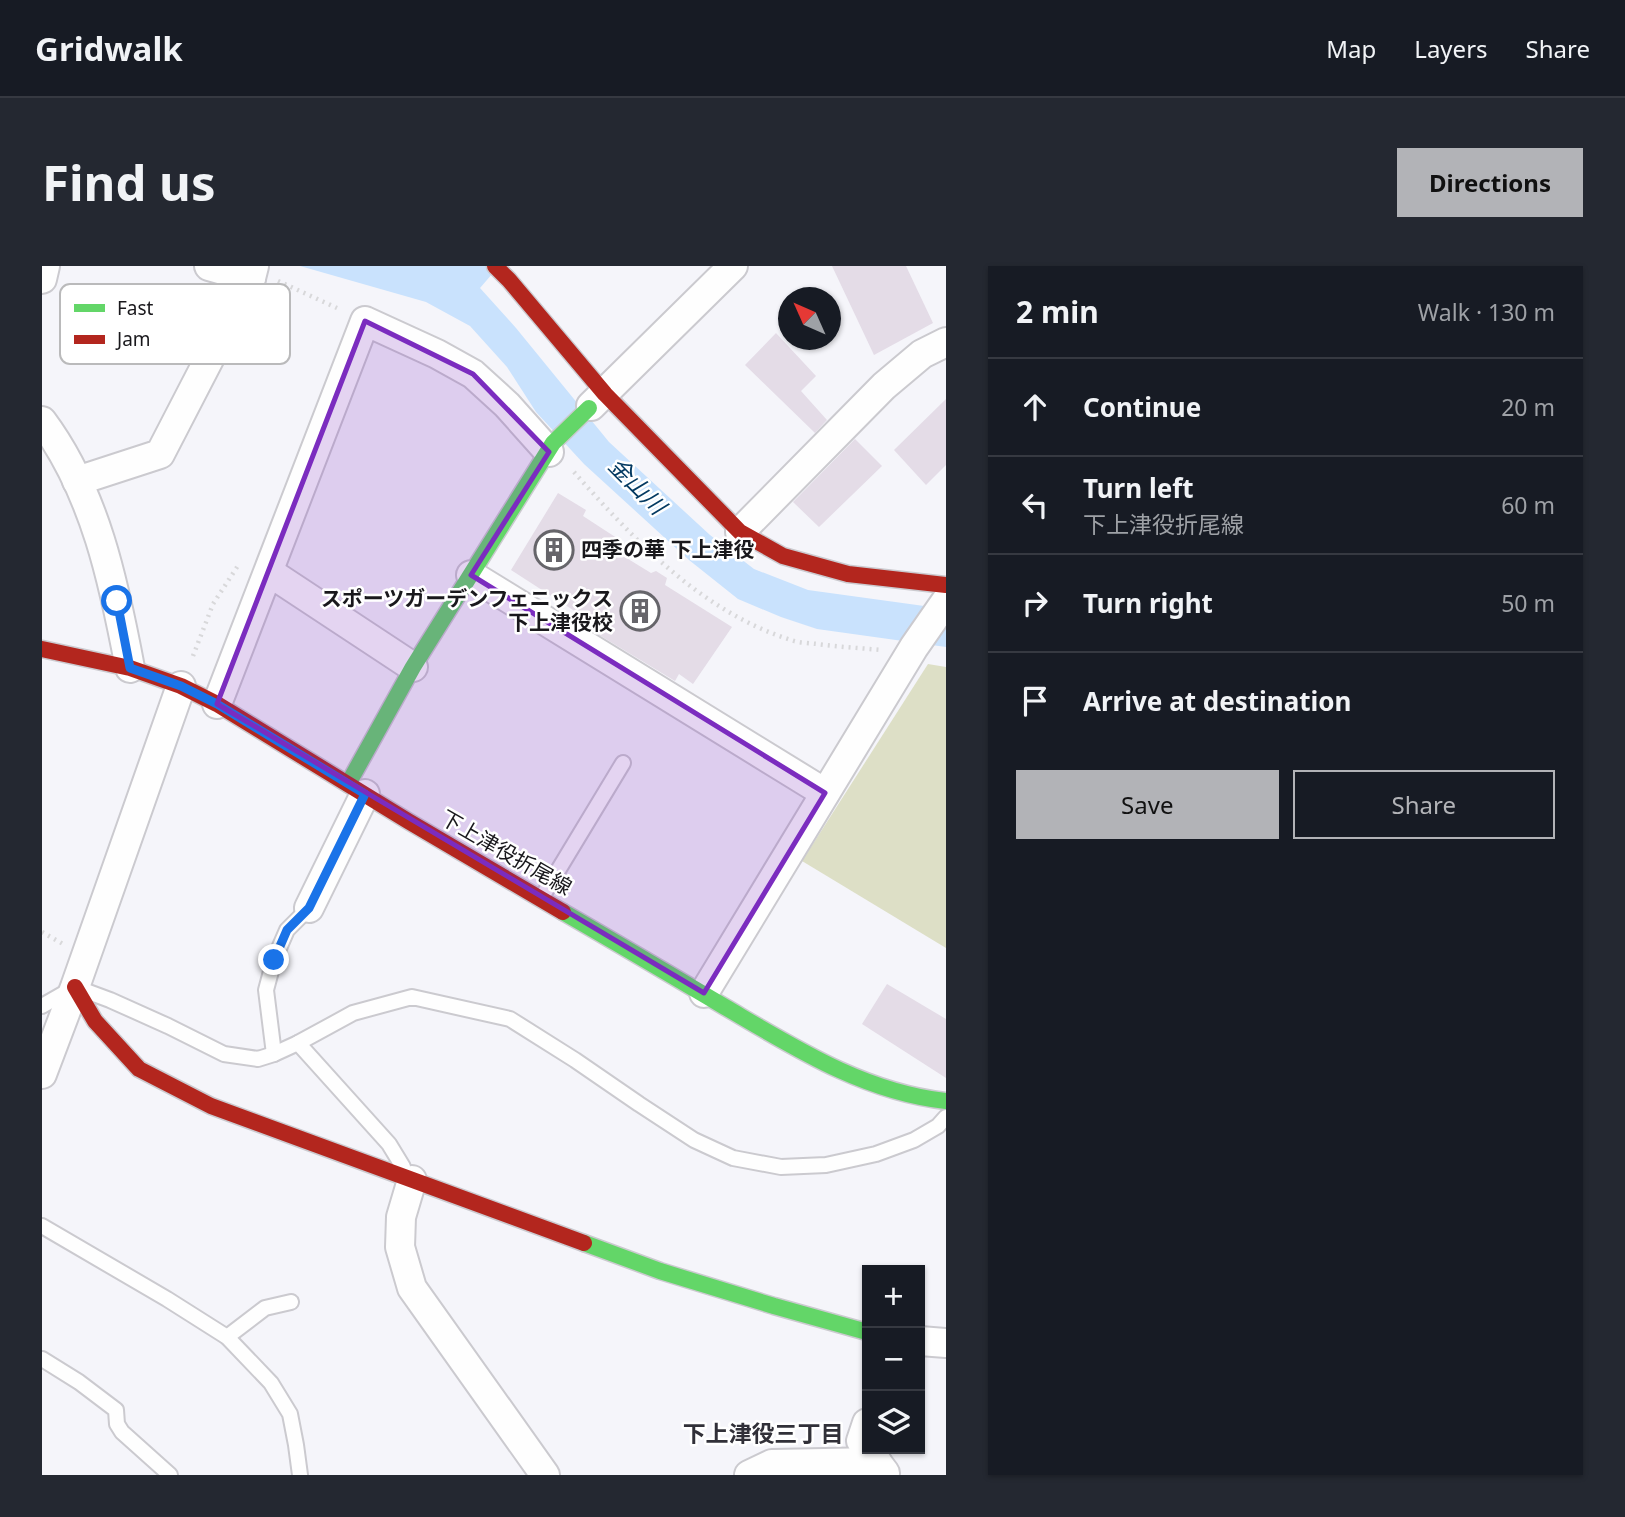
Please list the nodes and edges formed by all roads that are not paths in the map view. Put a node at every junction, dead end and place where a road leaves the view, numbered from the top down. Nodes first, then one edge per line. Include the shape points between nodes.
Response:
1 (45, 266) edge
2 (209, 266) edge
3 (733, 266) edge
4 (499, 270) edge
5 (253, 271) edge
6 (42, 279) edge
7 (946, 342) edge
8 (206, 364) edge
9 (597, 401) junction
10 (42, 421) edge
11 (551, 448) junction
12 (77, 481) junction
13 (740, 532) junction
14 (269, 572) junction
15 (471, 575) junction
16 (946, 585) edge
17 (946, 601) edge
18 (42, 649) edge
19 (413, 667) junction
20 (130, 668) junction
21 (181, 686) junction
22 (217, 704) junction
23 (623, 764) dead end
24 (356, 789) junction
25 (825, 793) junction
26 (541, 898) junction
27 (309, 908) joint
28 (75, 987) junction
29 (704, 993) junction
30 (42, 1006) edge
31 (298, 1043) junction
32 (274, 1054) junction
33 (42, 1074) edge
34 (946, 1101) edge
35 (946, 1116) edge
36 (412, 1180) junction
37 (42, 1226) edge
38 (291, 1302) dead end
39 (862, 1331) edge
40 (227, 1337) junction
41 (925, 1341) edge
42 (946, 1343) edge
43 (42, 1359) edge
44 (871, 1454) edge
45 (882, 1469) edge
46 (170, 1475) edge
47 (300, 1475) edge
48 (545, 1475) edge
49 (749, 1475) edge

1 - 6 street
2 - 5 street
3 - 9 street
4 - 9 street
7 - 13 street via 922,354 884,386
8 - 12 street via 160,454
9 - 11 street
9 - 13 street
10 - 12 street
11 - 14 street via 474,374 365,321
11 - 15 street
12 - 20 street via 117,601
13 - 16 street via 783,556 848,574
14 - 19 street
14 - 22 street
15 - 19 street
15 - 25 street
17 - 25 street
18 - 20 street, 下上津役折尾線
19 - 24 street
20 - 21 street, 下上津役折尾線
21 - 22 street, 下上津役折尾線
21 - 28 street
22 - 24 street, 下上津役折尾線
23 - 26 lane
24 - 26 street, 下上津役折尾線
24 - 27 street
25 - 29 street
26 - 29 street, 下上津役折尾線
27 - 32 lane via 287,930 266,990
28 - 30 lane
28 - 32 lane via 224,1054 258,1059
28 - 33 street
28 - 36 street via 95,1021 139,1069 211,1106
29 - 34 street, 下上津役折尾線 via 830,1066 925,1100
31 - 32 lane
31 - 35 lane via 353,1013 412,997 510,1020 694,1140 733,1158 780,1167 826,1165 876,1154 914,1140
31 - 36 lane via 389,1144
36 - 39 street via 660,1271
36 - 48 street via 401,1217 400,1247 412,1288
37 - 40 lane
38 - 40 lane via 265,1308
40 - 47 lane via 271,1383 290,1414
41 - 42 street
43 - 46 lane via 116,1409 122,1432
44 - 45 street
45 - 49 street via 772,1464

